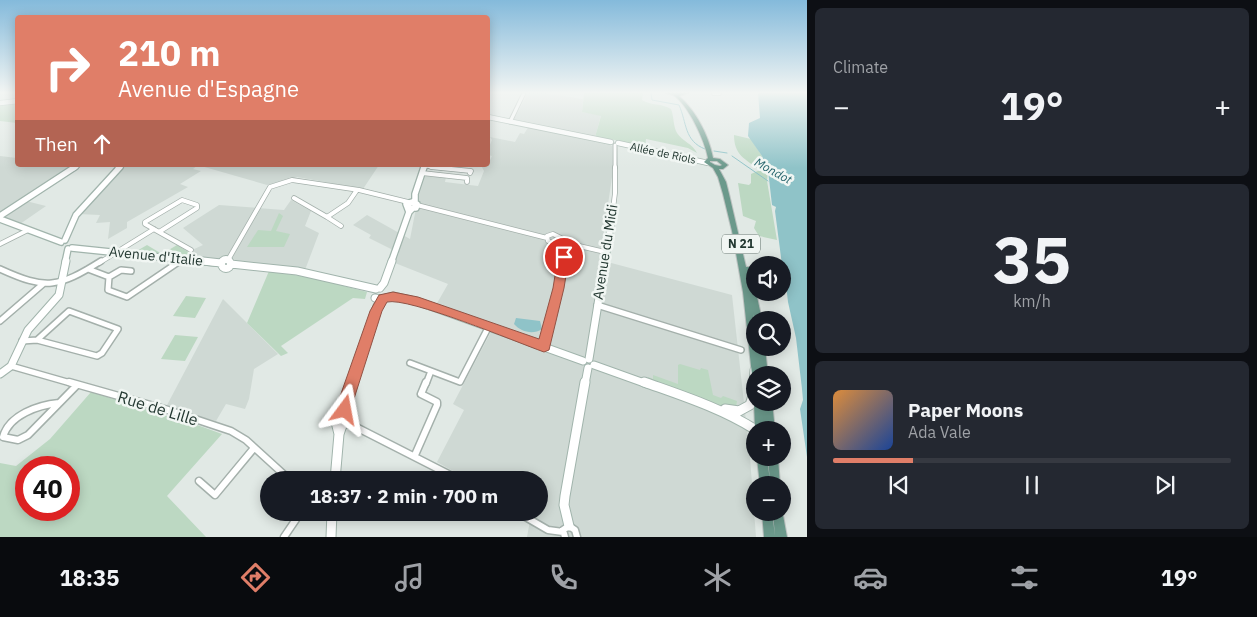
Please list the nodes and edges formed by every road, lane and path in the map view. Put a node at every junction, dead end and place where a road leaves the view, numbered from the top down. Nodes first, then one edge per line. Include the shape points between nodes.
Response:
1 (493, 118) edge
2 (512, 118) edge
3 (692, 118) edge
4 (693, 118) edge
5 (510, 122) junction
6 (615, 143) junction
7 (711, 161) junction
8 (75, 167) edge
9 (119, 167) edge
10 (425, 167) edge
11 (433, 167) edge
12 (467, 167) edge
13 (718, 167) junction
14 (466, 171) junction
15 (422, 173) junction
16 (470, 173) dead end
17 (467, 182) dead end
18 (357, 190) junction
19 (294, 198) dead end
20 (410, 205) junction
21 (612, 216) joint
22 (0, 217) edge
23 (327, 217) junction
24 (341, 226) dead end
25 (28, 230) junction
26 (157, 230) junction
27 (547, 238) junction
28 (562, 242) junction
29 (0, 244) edge
30 (67, 245) junction
31 (557, 245) junction
32 (191, 250) dead end
33 (116, 252) junction
34 (606, 252) junction
35 (182, 260) junction
36 (230, 262) junction
37 (0, 269) edge
38 (88, 269) junction
39 (131, 272) dead end
40 (109, 277) junction
41 (62, 282) junction
42 (43, 284) junction
43 (381, 293) junction
44 (597, 305) junction
45 (749, 311) edge
46 (757, 311) edge
47 (0, 320) edge
48 (489, 326) junction
49 (37, 340) junction
50 (22, 341) junction
51 (544, 346) junction
52 (741, 350) dead end
53 (754, 356) edge
54 (410, 363) dead end
55 (588, 363) junction
56 (11, 366) junction
57 (431, 371) junction
58 (0, 374) edge
59 (77, 385) junction
60 (59, 403) junction
61 (712, 406) junction
62 (343, 423) junction
63 (746, 424) edge
64 (254, 448) junction
65 (415, 456) junction
66 (280, 471) edge
67 (336, 471) edge
68 (443, 471) edge
69 (199, 481) dead end
70 (295, 521) edge
71 (332, 521) edge
72 (532, 521) edge
73 (768, 521) edge
74 (779, 521) edge
75 (566, 532) edge
76 (284, 537) edge
77 (331, 537) edge
78 (577, 537) edge
79 (770, 537) edge
80 (781, 537) edge

1 - 5 street, Allée de Riols
2 - 5 street
3 - 7 main road
4 - 7 main road via 708,146
5 - 6 street, Allée de Riols
6 - 7 street, Allée de Riols
6 - 21 street, Avenue du Midi
7 - 13 main road
7 - 13 main road via 724,164
8 - 22 street
9 - 30 street via 76,215
10 - 15 street
11 - 14 street
12 - 14 street
13 - 45 main road, N 21 via 742,255
13 - 46 main road, N 21
14 - 16 street
15 - 17 street via 467,178
15 - 20 street
18 - 20 street
18 - 23 street via 348,203
18 - 36 street via 297,179 271,187
19 - 23 street
20 - 27 street
20 - 43 street
21 - 34 street, Avenue du Midi
22 - 25 street, Avenue d'Italie
23 - 24 street
25 - 29 street
25 - 30 street, Avenue d'Italie
26 - 26 street via 145,222 179,201 197,205 197,208
26 - 32 street
26 - 33 street
27 - 28 street via 555,235
27 - 31 street
28 - 31 street
28 - 34 street
30 - 33 street, Avenue d'Italie
30 - 41 street
31 - 51 street via 564,262
33 - 35 street, Avenue d'Italie
33 - 38 street
34 - 44 street, Avenue du Midi
35 - 36 street, Avenue d'Italie
35 - 40 street via 129,297 108,290
36 - 43 street via 297,271
37 - 42 street via 28,282
38 - 40 street
38 - 41 street
39 - 40 street via 121,270
41 - 42 street
41 - 50 street via 59,295
42 - 47 street
43 - 48 street
43 - 62 street via 344,405
44 - 52 street
44 - 55 street, Avenue du Midi
48 - 51 street
48 - 57 street via 460,382
49 - 49 street via 97,356 118,329 69,311
49 - 50 street
50 - 56 street
51 - 55 street
53 - 61 street via 752,401 739,411
54 - 57 street
55 - 61 street
55 - 75 street, Avenue du Midi via 565,494
56 - 58 street
56 - 59 street, Rue de Lille
57 - 65 street via 421,394 438,404
59 - 60 street
59 - 64 street, Rue de Lille via 231,431
60 - 60 street via 24,438 3,437 4,429 30,409
61 - 63 street
62 - 65 street
62 - 67 street
64 - 66 street, Rue de Lille
64 - 69 street via 215,495
65 - 68 street
70 - 76 street
71 - 77 street
72 - 75 street via 548,530
73 - 79 main road
74 - 80 main road
75 - 78 street via 575,530

